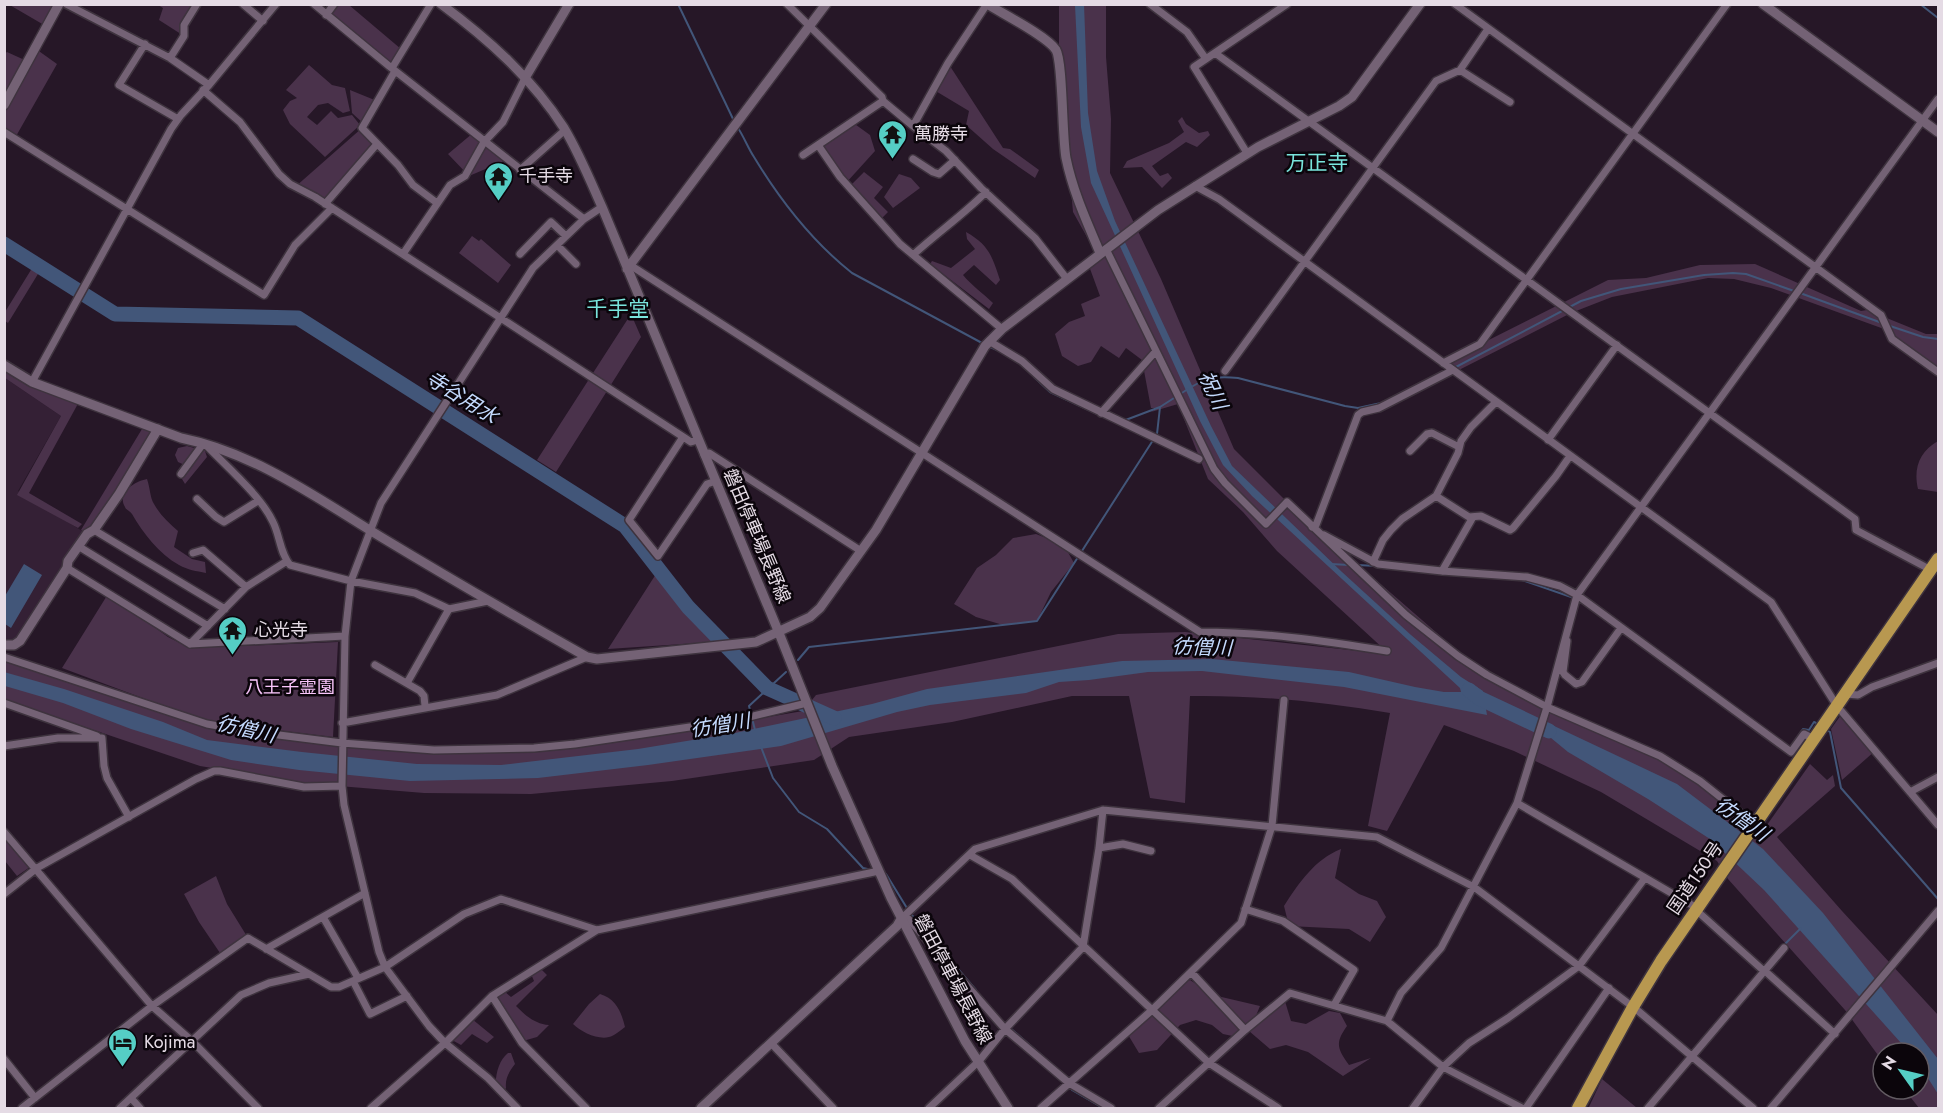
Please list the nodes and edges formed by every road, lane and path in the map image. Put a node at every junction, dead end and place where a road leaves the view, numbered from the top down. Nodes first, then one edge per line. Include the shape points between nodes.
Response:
1 (59, 4) edge
2 (66, 4) edge
3 (197, 4) edge
4 (243, 4) edge
5 (276, 4) edge
6 (315, 4) edge
7 (334, 4) edge
8 (431, 4) edge
9 (441, 4) edge
10 (569, 4) edge
11 (788, 4) edge
12 (826, 4) edge
13 (987, 4) edge
14 (1150, 4) edge
15 (1287, 4) edge
16 (1420, 4) edge
17 (1455, 4) edge
18 (1727, 4) edge
19 (1763, 4) edge
20 (326, 15) junction
21 (263, 21) junction
22 (809, 27) junction
23 (1488, 29) junction
24 (145, 44) junction
25 (1215, 53) junction
26 (170, 58) junction
27 (1206, 59) junction
28 (393, 70) junction
29 (1460, 70) junction
30 (525, 78) junction
31 (206, 88) junction
32 (1938, 99) edge
33 (883, 101) junction
34 (1510, 102) dead end
35 (4, 105) edge
36 (178, 119) junction
37 (1923, 120) junction
38 (1309, 121) junction
39 (913, 126) junction
40 (565, 130) junction
41 (4, 132) edge
42 (1938, 132) edge
43 (1632, 134) junction
44 (484, 142) junction
45 (377, 144) junction
46 (818, 145) junction
47 (1247, 153) junction
48 (803, 155) dead end
49 (914, 159) dead end
50 (955, 160) junction
51 (1374, 168) junction
52 (520, 170) junction
53 (1195, 186) junction
54 (986, 192) junction
55 (437, 203) junction
56 (325, 204) junction
57 (602, 207) junction
58 (128, 208) junction
59 (332, 208) junction
60 (584, 219) junction
61 (566, 236) junction
62 (557, 245) junction
63 (1106, 249) junction
64 (520, 254) dead end
65 (403, 255) junction
66 (913, 255) junction
67 (1305, 262) junction
68 (576, 264) dead end
69 (628, 267) junction
70 (1815, 268) junction
71 (1067, 279) junction
72 (1526, 279) junction
73 (500, 318) junction
74 (1002, 329) junction
75 (989, 341) junction
76 (1617, 345) junction
77 (1156, 351) junction
78 (1443, 363) junction
79 (4, 365) edge
80 (1453, 370) junction
81 (1225, 371) dead end
82 (1938, 372) edge
83 (32, 382) junction
84 (1496, 402) junction
85 (1101, 413) junction
86 (1710, 413) junction
87 (158, 429) junction
88 (682, 437) junction
89 (698, 440) junction
90 (1548, 440) junction
91 (204, 444) junction
92 (1459, 447) junction
93 (1410, 450) dead end
94 (922, 454) junction
95 (704, 455) junction
96 (1570, 456) junction
97 (1199, 459) dead end
98 (181, 474) dead end
99 (716, 482) junction
100 (1436, 496) junction
101 (197, 499) dead end
102 (258, 501) junction
103 (1640, 507) junction
104 (1473, 517) junction
105 (1313, 528) junction
106 (94, 530) junction
107 (371, 530) junction
108 (78, 546) junction
109 (861, 551) junction
110 (193, 553) dead end
111 (1938, 559) edge
112 (287, 561) junction
113 (1373, 562) junction
114 (67, 568) junction
115 (1931, 570) junction
116 (1442, 571) junction
117 (351, 581) junction
118 (246, 586) junction
119 (1576, 598) junction
120 (488, 601) junction
121 (225, 609) junction
122 (449, 609) junction
123 (208, 626) junction
124 (1620, 630) junction
125 (779, 633) junction
126 (1566, 633) junction
127 (345, 636) junction
128 (190, 644) junction
129 (4, 645) edge
130 (1387, 651) dead end
131 (4, 657) edge
132 (587, 657) junction
133 (1938, 663) edge
134 (375, 665) dead end
135 (407, 683) junction
136 (1846, 694) junction
137 (1284, 700) dead end
138 (4, 703) edge
139 (807, 704) junction
140 (425, 706) junction
141 (1547, 706) junction
142 (1837, 706) junction
143 (342, 723) junction
144 (102, 738) junction
145 (1814, 739) junction
146 (342, 745) junction
147 (4, 746) edge
148 (1938, 777) edge
149 (342, 786) junction
150 (1910, 792) junction
151 (1517, 803) junction
152 (1103, 810) junction
153 (129, 817) junction
154 (1754, 824) junction
155 (1938, 825) edge
156 (1272, 826) junction
157 (4, 832) edge
158 (1099, 848) junction
159 (1151, 851) dead end
160 (970, 855) junction
161 (38, 868) junction
162 (879, 871) junction
163 (1645, 878) junction
164 (1474, 887) junction
165 (365, 893) junction
166 (4, 894) edge
167 (1245, 909) junction
168 (1696, 909) junction
169 (1938, 911) edge
170 (323, 917) junction
171 (903, 917) junction
172 (597, 930) junction
173 (1083, 946) junction
174 (1784, 948) dead end
175 (266, 949) junction
176 (1579, 966) junction
177 (385, 967) junction
178 (1763, 970) junction
179 (1191, 972) junction
180 (309, 974) junction
181 (356, 979) junction
182 (1609, 988) junction
183 (407, 996) junction
184 (492, 996) junction
185 (1334, 1005) junction
186 (152, 1006) junction
187 (1633, 1007) junction
188 (1152, 1011) junction
189 (1387, 1021) junction
190 (1005, 1029) junction
191 (1245, 1030) junction
192 (1835, 1034) junction
193 (192, 1041) junction
194 (445, 1043) junction
195 (771, 1043) junction
196 (1690, 1055) junction
197 (4, 1059) edge
198 (979, 1061) junction
199 (1209, 1063) junction
200 (1443, 1067) junction
201 (1069, 1083) junction
202 (35, 1098) junction
203 (131, 1098) junction
204 (22, 1108) edge
205 (120, 1108) edge
206 (140, 1108) edge
207 (258, 1108) edge
208 (371, 1108) edge
209 (517, 1108) edge
210 (586, 1108) edge
211 (700, 1108) edge
212 (833, 1108) edge
213 (929, 1108) edge
214 (1008, 1108) edge
215 (1041, 1108) edge
216 (1111, 1108) edge
217 (1159, 1108) edge
218 (1278, 1108) edge
219 (1413, 1108) edge
220 (1521, 1108) edge
221 (1526, 1108) edge
222 (1578, 1108) edge
223 (1648, 1108) edge
224 (1753, 1108) edge
225 (1771, 1108) edge

1 - 35 street
2 - 24 street
3 - 26 street
4 - 21 street
5 - 21 street
6 - 20 street
7 - 20 street
8 - 28 street
9 - 30 street, 磐田停車場長野線 via 496,48
10 - 30 street
11 - 22 street
12 - 22 street
13 - 39 street
13 - 63 street via 1048,41 1059,56 1067,160 1079,201
14 - 27 street via 1187,32
15 - 25 street
16 - 38 street via 1352,97
17 - 23 street
18 - 43 street
19 - 37 street
20 - 28 street
21 - 31 street
22 - 33 street
22 - 69 street
23 - 29 street
23 - 43 street
24 - 26 street
24 - 36 street via 119,85
25 - 27 street
25 - 38 street
26 - 31 street
27 - 47 street via 1194,67
28 - 44 street
28 - 45 street via 362,128
29 - 34 street
29 - 51 street via 1436,81
30 - 40 street, 磐田停車場長野線
30 - 44 street via 510,112
31 - 36 street
31 - 56 street via 240,122 279,174
32 - 37 street
33 - 39 street
33 - 46 street
36 - 58 street
37 - 42 street
37 - 70 street
38 - 47 street
38 - 51 street
39 - 50 street
40 - 52 street
40 - 57 street, 磐田停車場長野線
41 - 58 street
43 - 70 street
43 - 72 street
44 - 52 street
44 - 55 street via 465,176 450,185
45 - 55 street via 413,184
45 - 56 street
46 - 48 street
46 - 66 street via 840,177
47 - 53 street
49 - 50 street via 939,174
50 - 54 street
51 - 67 street
51 - 72 street
52 - 60 street
53 - 63 street
53 - 67 street
54 - 66 street
54 - 71 street via 1035,238
55 - 65 street
56 - 59 street
57 - 60 street
57 - 69 street, 磐田停車場長野線
58 - 59 street via 264,295 295,245
58 - 83 street
59 - 65 street
60 - 61 street
61 - 62 street
61 - 64 street via 551,222
62 - 68 street
62 - 73 street via 533,268
63 - 71 street
63 - 77 street
65 - 73 street
66 - 74 street
67 - 78 street
67 - 81 street
69 - 89 street, 磐田停車場長野線
69 - 94 street
70 - 82 street via 1881,315 1892,339
70 - 86 street
71 - 74 street
72 - 76 street
72 - 78 street via 1480,344
73 - 88 street
73 - 107 street via 381,503
74 - 75 street
75 - 85 street via 1022,361 1053,390
75 - 94 street
76 - 86 street
76 - 90 street
77 - 85 street
77 - 105 street via 1214,469 1225,483 1266,524 1287,502
78 - 80 street
79 - 83 street
80 - 84 street
80 - 105 street via 1358,415
83 - 87 street
84 - 90 street
84 - 92 street via 1471,427
85 - 97 street
86 - 103 street
86 - 115 street via 1855,519 1856,530
87 - 91 street
87 - 106 street
88 - 89 street via 690,442
88 - 99 street via 629,520 658,556 707,484
89 - 95 street, 磐田停車場長野線
90 - 96 street
91 - 98 street
91 - 102 street
91 - 107 street via 260,464
92 - 93 street via 1432,433
92 - 100 street
94 - 109 street
94 - 130 street via 1200,632 1269,635
95 - 99 street, 磐田停車場長野線
95 - 109 street via 709,453
96 - 103 street
96 - 104 street via 1510,530 1481,516
99 - 125 street, 磐田停車場長野線
100 - 104 street
100 - 113 street via 1391,530
101 - 102 street via 224,522
102 - 112 street via 273,521
103 - 119 street
103 - 142 street via 1771,602
104 - 116 street
105 - 113 street
105 - 141 street via 1440,644 1487,675
106 - 108 street
106 - 121 street
107 - 117 street
107 - 120 street
108 - 114 street
108 - 123 street
109 - 125 street via 820,608
110 - 118 street via 203,550
111 - 115 highway, 国道150号
112 - 117 street
112 - 118 street
113 - 116 street
114 - 128 street
114 - 129 street via 21,641
115 - 136 highway, 国道150号
116 - 119 street via 1527,577 1560,586
117 - 122 street via 415,593
117 - 127 street
118 - 121 street
119 - 124 street
119 - 126 street
120 - 122 street
120 - 132 street
121 - 123 street
122 - 135 street
123 - 128 street
124 - 126 street via 1582,682 1576,684 1563,672
124 - 145 street via 1791,752 1804,734
125 - 132 street via 737,645
125 - 139 street, 磐田停車場長野線
126 - 141 street
127 - 128 street
127 - 143 street
131 - 146 street via 207,724
132 - 140 street via 497,695
133 - 136 street via 1858,695
134 - 135 street
135 - 140 street via 424,696
136 - 142 highway, 国道150号
137 - 156 street
138 - 144 street
139 - 146 street via 737,720 534,748 434,750
139 - 162 street, 磐田停車場長野線
140 - 143 street
141 - 151 street
141 - 154 street via 1660,756 1700,781
142 - 145 highway, 国道150号
142 - 150 street
143 - 146 street
144 - 147 street via 58,738
144 - 153 street via 107,778
145 - 154 highway, 国道150号
146 - 149 street
148 - 150 street
149 - 153 street via 304,788 214,771
149 - 165 street
150 - 155 street
151 - 163 street
151 - 164 street
152 - 156 street
152 - 158 street
152 - 160 street via 975,849
153 - 161 street
154 - 168 highway, 国道150号
156 - 164 street via 1377,837
156 - 167 street
157 - 161 street
158 - 159 street via 1123,844
158 - 173 street
160 - 171 street
160 - 173 street via 1012,879
161 - 166 street
161 - 186 street
162 - 171 street, 磐田停車場長野線
162 - 172 street
163 - 168 street
163 - 176 street
164 - 176 street
164 - 189 street via 1441,948 1401,993
165 - 170 street
165 - 177 street
167 - 179 street via 1241,923
167 - 185 street via 1282,921 1354,970
168 - 178 street
168 - 187 highway, 国道150号
169 - 192 street
170 - 175 street
170 - 181 street
171 - 190 street
171 - 195 street
171 - 198 street, 磐田停車場長野線
172 - 177 street via 501,899 465,914
172 - 184 street
173 - 188 street
173 - 190 street
174 - 178 street
175 - 180 street
175 - 186 street via 248,938
176 - 182 street
176 - 200 street via 1469,1043
177 - 181 street
177 - 183 street
178 - 192 street
178 - 196 street
179 - 188 street
179 - 191 street
180 - 181 street via 331,987
180 - 193 street via 269,983 241,995
181 - 183 street via 370,1014
182 - 187 street
182 - 221 street
183 - 194 street
184 - 194 street
184 - 210 street via 522,1043
185 - 189 street
185 - 191 street via 1290,993
186 - 193 street
186 - 202 street
187 - 196 street
187 - 222 highway, 国道150号
188 - 199 street
188 - 201 street
189 - 200 street
190 - 198 street
190 - 201 street
191 - 199 street
192 - 225 street
193 - 203 street
193 - 207 street
194 - 208 street
194 - 209 street
195 - 211 street
195 - 212 street
196 - 223 street
196 - 224 street
197 - 202 street
198 - 213 street
198 - 214 street, 磐田停車場長野線
199 - 217 street
199 - 218 street
200 - 219 street
200 - 220 street
201 - 215 street
201 - 216 street
202 - 204 street
203 - 205 street
203 - 206 street

